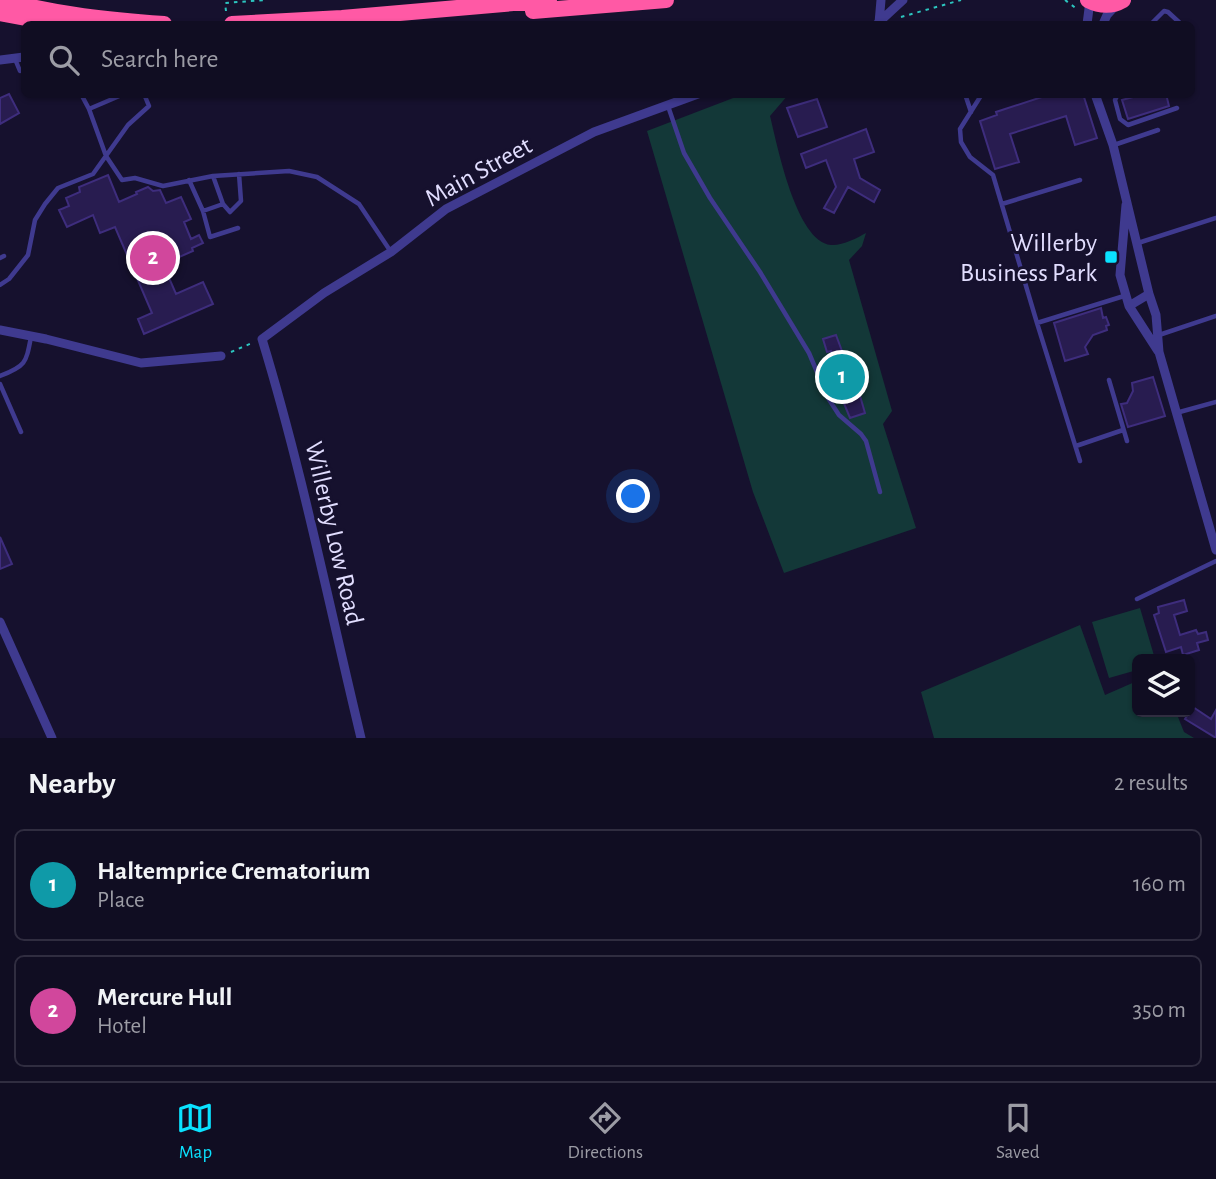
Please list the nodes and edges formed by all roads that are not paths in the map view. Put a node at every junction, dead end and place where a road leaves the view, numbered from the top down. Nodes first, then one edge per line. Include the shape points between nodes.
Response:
1 (549, 0) edge
2 (666, 0) edge
3 (881, 0) edge
4 (903, 0) edge
5 (1089, 1) edge
6 (1120, 1) edge
7 (4, 12) edge
8 (229, 19) edge
9 (44, 21) edge
10 (112, 21) edge
11 (416, 21) edge
12 (879, 21) edge
13 (882, 21) edge
14 (1087, 21) edge
15 (1104, 21) edge
16 (1154, 21) edge
17 (1178, 21) edge
18 (20, 58) edge
19 (0, 60) edge
20 (20, 71) dead end
21 (83, 98) edge
22 (115, 98) edge
23 (146, 98) edge
24 (687, 98) edge
25 (966, 98) edge
26 (980, 98) edge
27 (1096, 98) edge
28 (1116, 98) edge
29 (668, 105) junction
30 (1177, 108) dead end
31 (89, 109) junction
32 (971, 113) junction
33 (1158, 130) dead end
34 (1113, 145) junction
35 (106, 156) junction
36 (239, 174) junction
37 (213, 176) junction
38 (189, 180) junction
39 (1080, 180) dead end
40 (223, 204) junction
41 (1002, 204) junction
42 (1126, 205) junction
43 (203, 211) junction
44 (1216, 218) edge
45 (238, 228) dead end
46 (1137, 243) junction
47 (391, 252) junction
48 (0, 285) edge
49 (1149, 294) junction
50 (1124, 296) junction
51 (1129, 306) junction
52 (1216, 316) edge
53 (1037, 323) junction
54 (0, 330) edge
55 (1158, 335) junction
56 (31, 336) junction
57 (262, 339) joint
58 (1159, 352) junction
59 (221, 356) road end
60 (0, 376) edge
61 (1108, 380) dead end
62 (0, 384) edge
63 (1216, 401) edge
64 (1175, 414) junction
65 (1124, 430) junction
66 (22, 432) dead end
67 (1127, 441) dead end
68 (1076, 446) junction
69 (1080, 461) dead end
70 (880, 492) dead end
71 (1216, 550) edge
72 (1216, 561) edge
73 (1137, 599) dead end
74 (0, 622) edge
75 (52, 738) edge
76 (361, 738) edge

1 - 8 highway via 342,18
2 - 11 highway
3 - 12 street
4 - 13 street
5 - 6 highway via 1099,5
5 - 14 street
6 - 15 street
7 - 9 highway
7 - 10 highway via 62,13
16 - 17 lane via 1164,11
18 - 19 street
18 - 20 lane
21 - 31 lane
22 - 31 lane
23 - 35 lane via 149,106 128,125
24 - 29 street, Main Street
25 - 32 lane
26 - 32 lane
27 - 34 street
28 - 30 lane via 1120,119 1128,125
29 - 47 street, Main Street via 594,132 446,209
29 - 70 lane via 684,153 710,198 809,353 839,415 866,441
31 - 35 lane
32 - 41 lane via 960,129 961,142 970,157 993,175
33 - 34 lane
34 - 42 street
35 - 38 lane via 122,180 135,177 163,186
35 - 48 lane via 93,174 58,188 35,220 28,255
36 - 37 lane
36 - 40 lane via 241,201 230,212
36 - 47 lane via 289,171 317,177 359,204
37 - 38 lane
37 - 40 lane
38 - 43 lane
39 - 41 lane
40 - 43 lane
41 - 53 lane
42 - 46 street
42 - 50 street via 1120,275
43 - 45 lane via 210,237
44 - 46 lane
46 - 49 street
47 - 57 street, Main Street
49 - 51 street
49 - 55 street
50 - 51 street
50 - 53 lane
51 - 58 street
52 - 55 lane
53 - 68 lane
54 - 56 street
55 - 58 street
56 - 59 street via 141,363
56 - 60 lane via 26,362
57 - 76 street, Willerby Low Road via 308,505
58 - 64 street
61 - 65 lane
62 - 66 lane
63 - 64 lane
64 - 71 street
65 - 67 lane
65 - 68 lane
68 - 69 lane
72 - 73 lane
74 - 75 street

